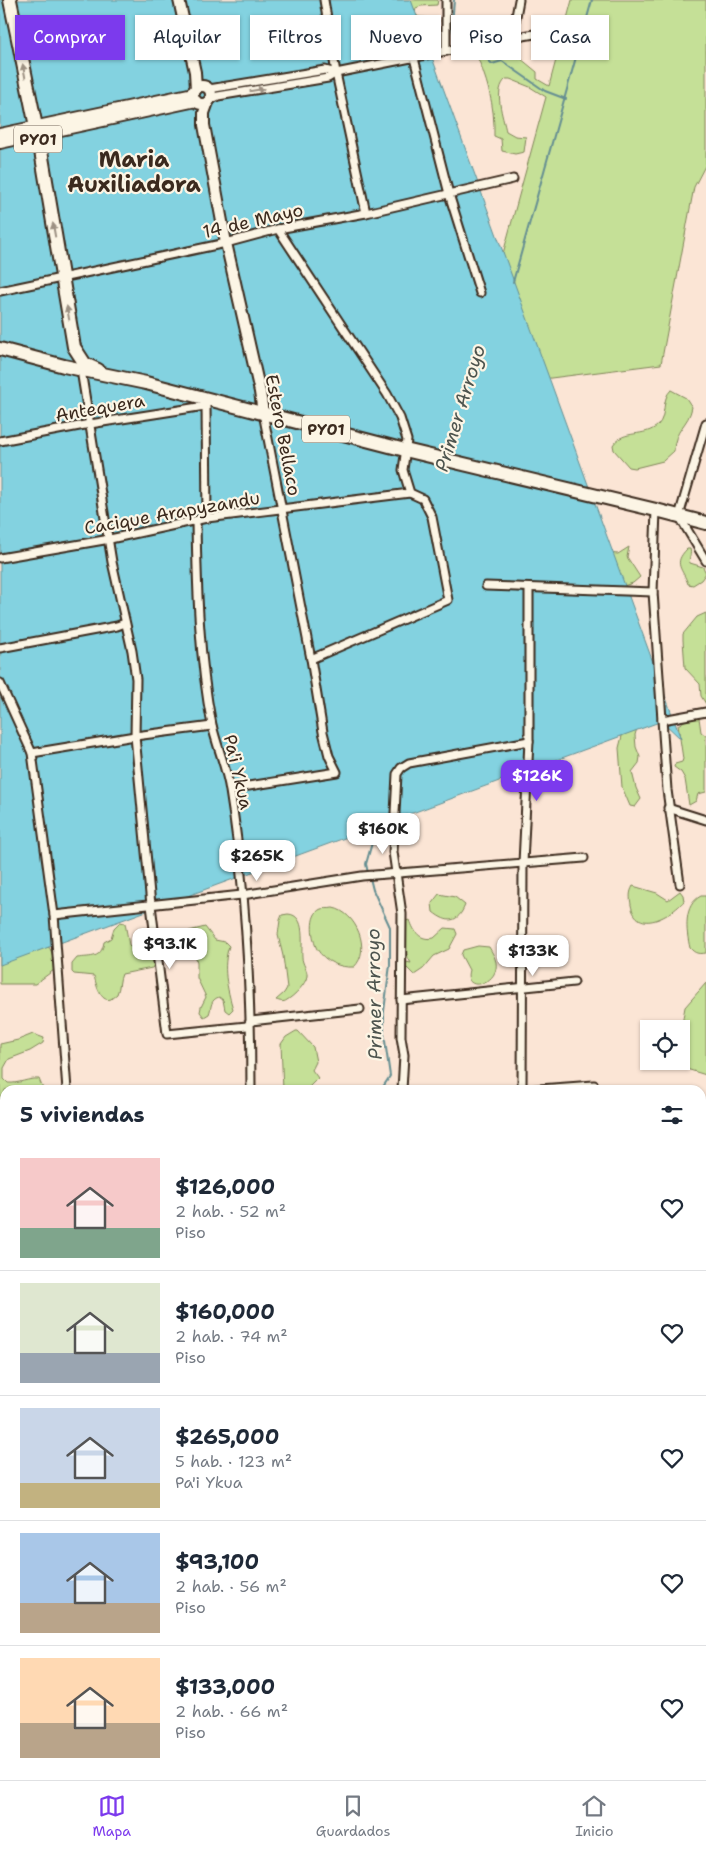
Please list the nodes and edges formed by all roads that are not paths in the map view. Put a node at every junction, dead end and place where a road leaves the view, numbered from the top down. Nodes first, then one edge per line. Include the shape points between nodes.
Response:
1 (10, 0) edge
2 (179, 0) edge
3 (324, 0) edge
4 (446, 0) edge
5 (519, 0) edge
6 (516, 15) edge
7 (451, 50) edge
8 (446, 51) junction
9 (441, 52) edge
10 (404, 60) edge
11 (415, 60) edge
12 (336, 73) junction
13 (203, 97) junction
14 (36, 131) junction
15 (0, 134) edge
16 (0, 142) edge
17 (513, 179) dead end
18 (450, 194) junction
19 (366, 213) junction
20 (278, 229) junction
21 (226, 243) junction
22 (62, 278) junction
23 (0, 291) edge
24 (480, 292) dead end
25 (0, 347) edge
26 (74, 347) junction
27 (81, 370) junction
28 (146, 384) junction
29 (206, 403) junction
30 (263, 414) junction
31 (706, 423) edge
32 (90, 424) junction
33 (0, 442) edge
34 (405, 450) junction
35 (410, 493) junction
36 (281, 510) junction
37 (656, 510) junction
38 (679, 516) junction
39 (207, 518) junction
40 (196, 521) junction
41 (706, 523) edge
42 (110, 539) junction
43 (0, 558) edge
44 (706, 561) edge
45 (486, 586) dead end
46 (529, 588) junction
47 (653, 592) junction
48 (125, 623) junction
49 (0, 648) edge
50 (311, 659) junction
51 (0, 683) edge
52 (706, 712) edge
53 (662, 720) junction
54 (212, 726) junction
55 (135, 736) junction
56 (529, 741) junction
57 (32, 753) junction
58 (230, 789) junction
59 (668, 808) junction
60 (706, 820) edge
61 (584, 858) dead end
62 (523, 863) junction
63 (396, 873) junction
64 (680, 884) dead end
65 (242, 896) junction
66 (151, 906) junction
67 (54, 914) junction
68 (574, 982) dead end
69 (522, 988) junction
70 (402, 1000) junction
71 (360, 1009) dead end
72 (251, 1022) junction
73 (67, 1085) edge
74 (252, 1085) edge
75 (402, 1085) edge
76 (522, 1085) edge

14 -> 1 highway, PY01
2 - 13 street, Estero Bellaco
3 - 12 street
4 - 8 street
5 - 6 street
7 - 8 street
8 - 9 street
10 - 12 street
11 - 18 street
13 -> 12 street via 328,78
12 - 13 street via 325,70
12 - 19 street
13 - 14 street
13 - 21 street, Estero Bellaco via 204,125
14 - 15 street
14 - 16 street
22 -> 14 highway, PY01
17 - 18 street, 14 de Mayo
18 - 19 street, 14 de Mayo
18 - 24 street
19 - 20 street, 14 de Mayo
20 - 21 street, 14 de Mayo
20 - 34 street via 392,402 408,440
21 - 22 street, 14 de Mayo
21 - 30 street, Estero Bellaco
22 - 23 street, 14 de Mayo
26 -> 22 highway, PY01
25 - 26 highway via 58,360 73,353
25 - 27 highway, PY01
26 - 28 highway via 85,364 93,369
27 - 28 highway, PY01
27 - 32 street
28 - 29 highway, PY01
29 - 30 highway, PY01
29 - 32 street, Antequera
29 - 39 street
30 - 34 highway, PY01
30 - 36 street, Estero Bellaco
31 - 38 street
32 - 33 street, Antequera
32 - 42 street
34 - 35 street via 402,470
34 - 37 highway, PY01
35 - 36 street, Cacique Arapyzandu
35 - 50 street via 423,499 432,518 448,600
36 - 39 street, Cacique Arapyzandu
36 - 50 street, Estero Bellaco
37 - 38 highway, PY01
37 - 47 street
38 - 41 highway, PY01
38 - 44 street
39 - 40 street, Cacique Arapyzandu
40 - 42 street, Cacique Arapyzandu
40 - 54 street, Pa'i Ykua via 202,650
42 - 43 street, Cacique Arapyzandu
42 - 48 street
45 - 46 street
46 - 47 street
46 - 56 street
47 - 53 street
48 - 49 street
48 - 55 street via 136,679
50 - 58 street, Estero Bellaco via 324,732 337,772
51 - 57 street
52 - 53 street
53 - 59 street
54 - 55 street
54 - 58 street, Pa'i Ykua
55 - 57 street
55 - 66 street
56 - 62 street
56 - 63 street via 409,763 401,768 397,774
57 - 67 street
58 - 65 street, Pa'i Ykua
59 - 60 street
59 - 64 street
61 - 62 street
62 - 63 street
62 - 69 street
63 - 65 street
63 - 70 street via 402,914
65 - 66 street
65 - 72 street, Pa'i Ykua
66 - 67 street
66 - 72 street via 167,1034 246,1026
67 - 73 street
68 - 69 street
69 - 70 street
69 - 76 street
70 - 75 street
71 - 72 street
72 - 74 street, Pa'i Ykua

